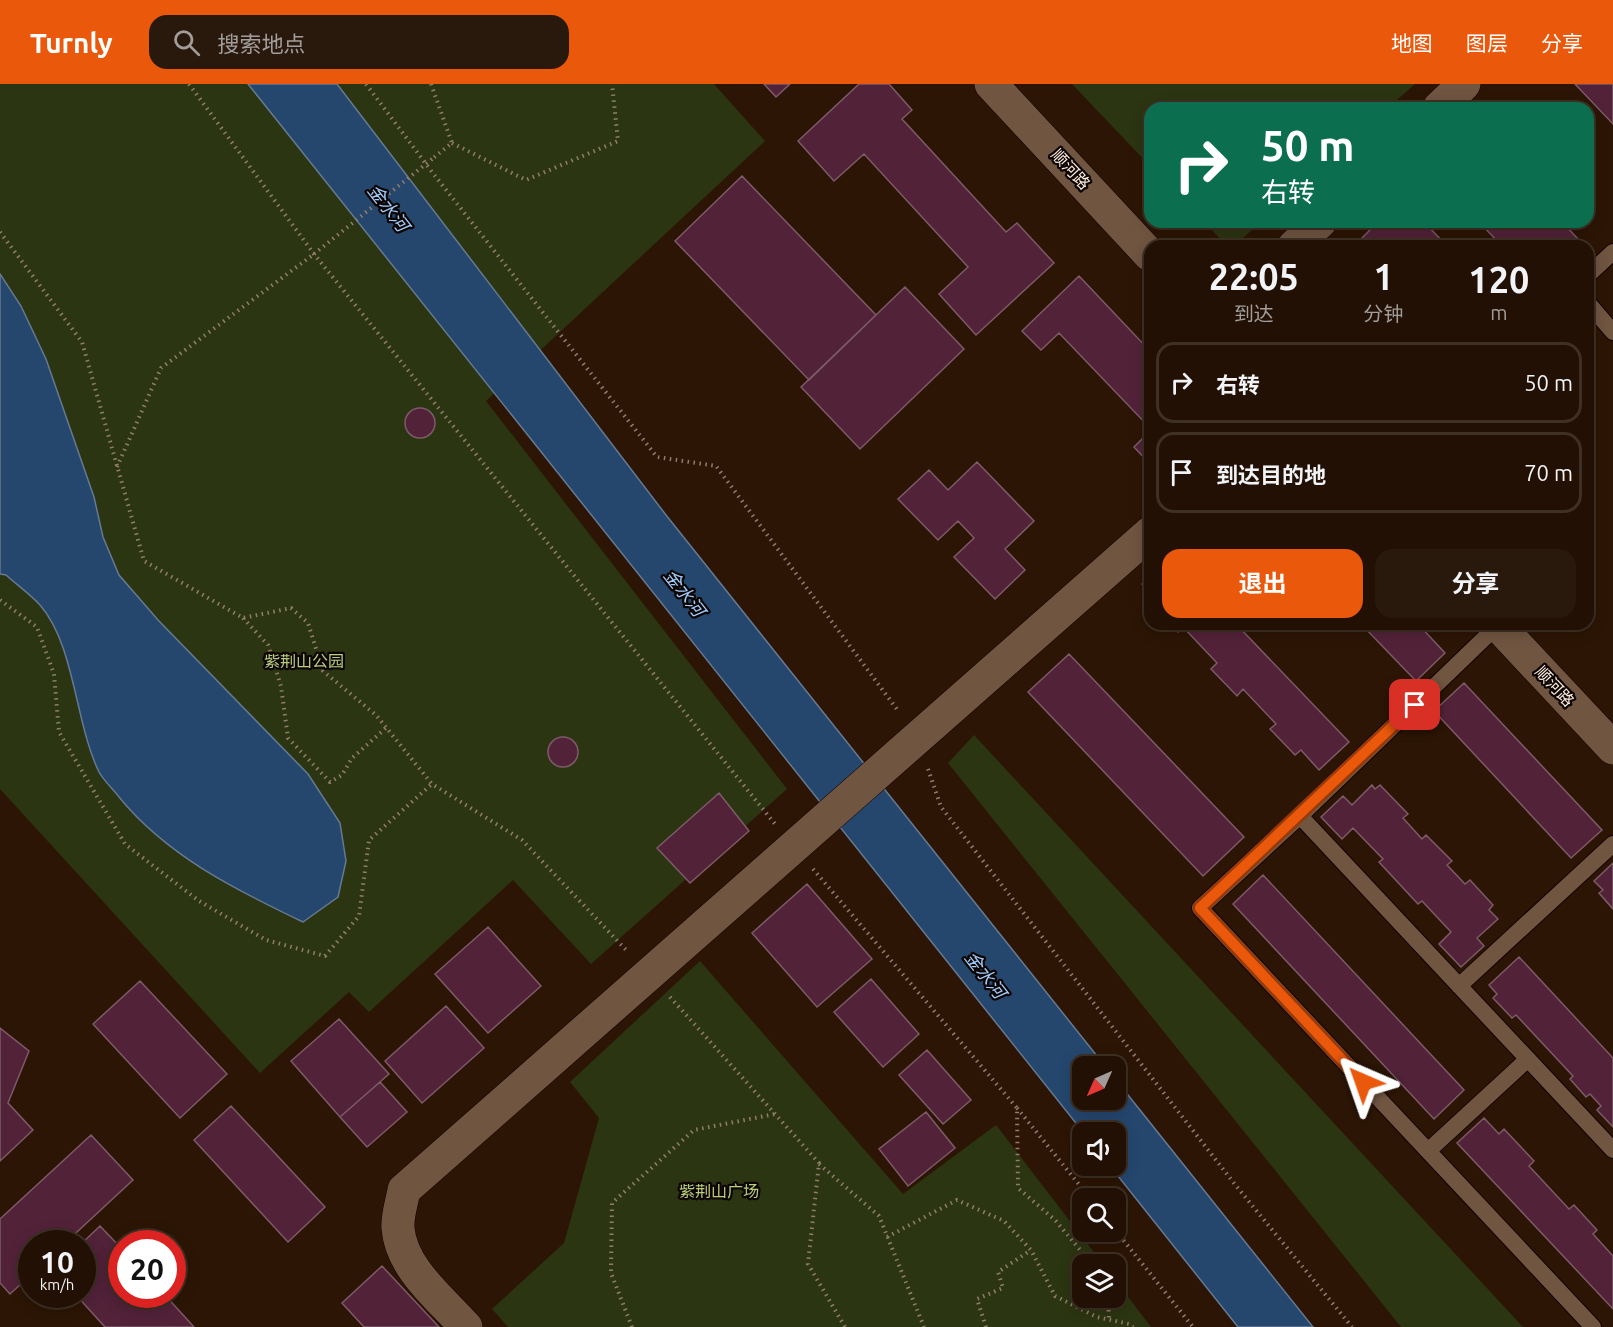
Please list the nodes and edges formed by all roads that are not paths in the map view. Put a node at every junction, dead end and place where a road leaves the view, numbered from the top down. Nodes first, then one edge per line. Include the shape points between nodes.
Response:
1 (991, 84) edge
2 (1464, 84) edge
3 (1445, 102) edge
4 (1314, 228) edge
5 (1300, 240) edge
6 (1144, 249) edge
7 (1613, 252) edge
8 (1594, 269) edge
9 (1594, 310) edge
10 (1613, 332) edge
11 (1144, 538) edge
12 (1492, 630) edge
13 (1502, 630) edge
14 (1613, 748) edge
15 (1300, 816) junction
16 (1613, 844) edge
17 (1459, 986) junction
18 (1528, 1059) junction
19 (1613, 1150) edge
20 (1428, 1152) junction
21 (466, 1327) edge
22 (1593, 1327) edge

1 - 6 street, 顺河路
2 - 3 street
4 - 5 street
7 - 8 lane
9 - 10 lane
11 - 21 street via 404,1190 397,1225 408,1263
12 - 15 lane
13 - 14 street, 顺河路
15 - 17 lane
15 - 20 lane via 1200,908
16 - 17 lane
17 - 18 lane
18 - 19 lane
18 - 20 lane
20 - 22 lane

